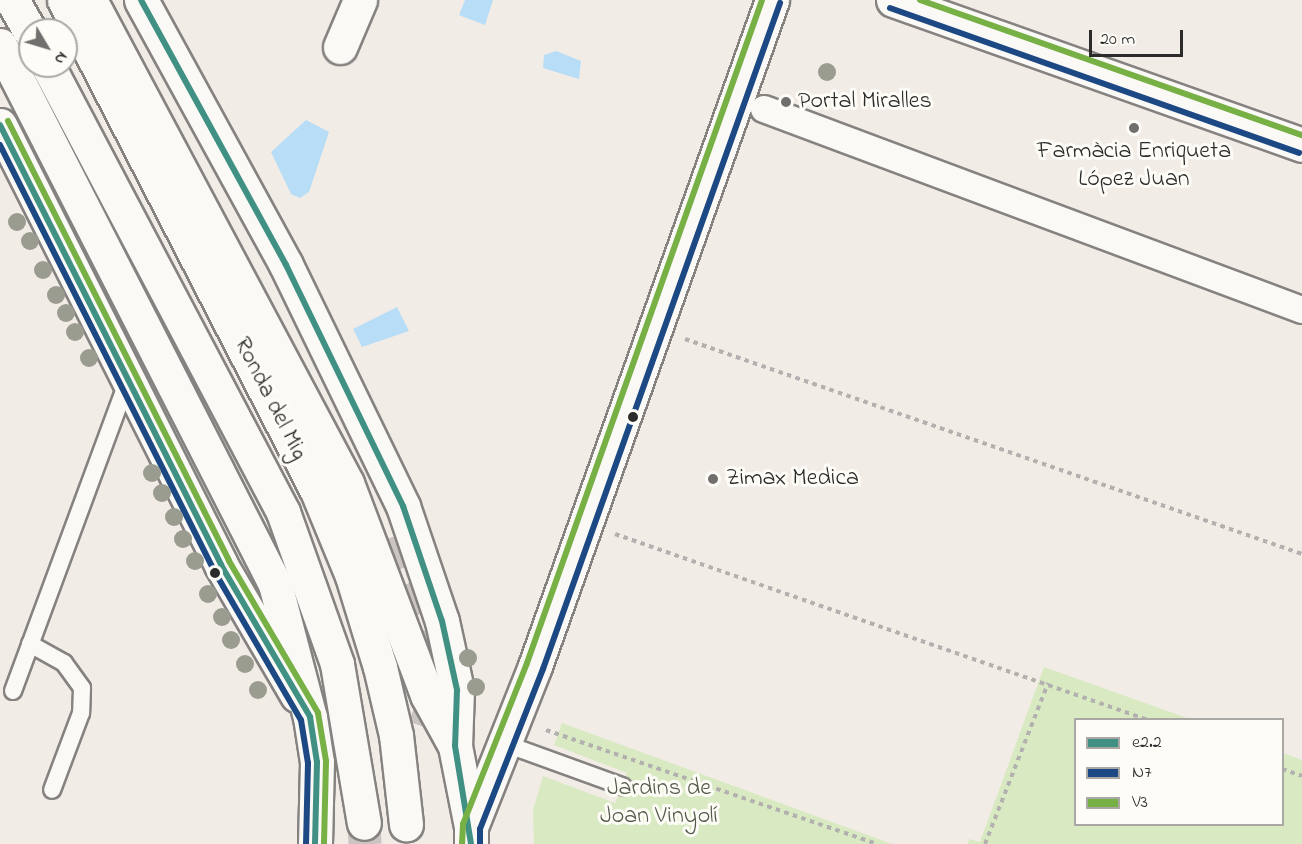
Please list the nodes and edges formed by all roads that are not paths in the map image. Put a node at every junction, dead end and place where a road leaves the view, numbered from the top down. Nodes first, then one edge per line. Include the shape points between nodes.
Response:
1 (12, 0) edge
2 (64, 0) edge
3 (90, 0) edge
4 (118, 0) edge
5 (141, 0) edge
6 (360, 0) edge
7 (772, 0) edge
8 (893, 0) edge
9 (22, 18) edge
10 (0, 45) edge
11 (340, 47) dead end
12 (54, 78) edge
13 (764, 109) dead end
14 (0, 125) edge
15 (1302, 146) edge
16 (1302, 310) edge
17 (129, 376) junction
18 (391, 537) tunnel mouth
19 (30, 644) junction
20 (13, 692) dead end
21 (310, 717) junction
22 (421, 739) tunnel mouth
23 (503, 743) junction
24 (455, 746) junction
25 (622, 786) dead end
26 (52, 790) dead end
27 (405, 790) junction
28 (364, 823) tunnel mouth
29 (406, 824) dead end
30 (471, 836) edge
31 (315, 844) edge

1 - 9 main road
2 - 27 main road, Ronda del Mig via 318,491 369,626
3 - 24 main road via 347,483 426,695
4 - 18 main road via 315,364
5 - 24 main road via 286,265 403,506 442,621 457,690
6 - 11 main road
7 - 23 main road
8 - 15 main road
10 - 21 main road via 264,557 288,618
12 - 28 main road, Ronda del Mig via 283,512 337,664
13 - 16 street
14 - 17 main road
17 - 19 lane
17 - 21 main road via 221,565
19 - 20 lane
19 - 26 lane via 64,663 82,688 81,713
21 - 31 main road via 317,762
22 - 27 main road
23 - 25 lane
23 - 30 main road
24 - 30 main road
27 - 29 main road, Ronda del Mig

